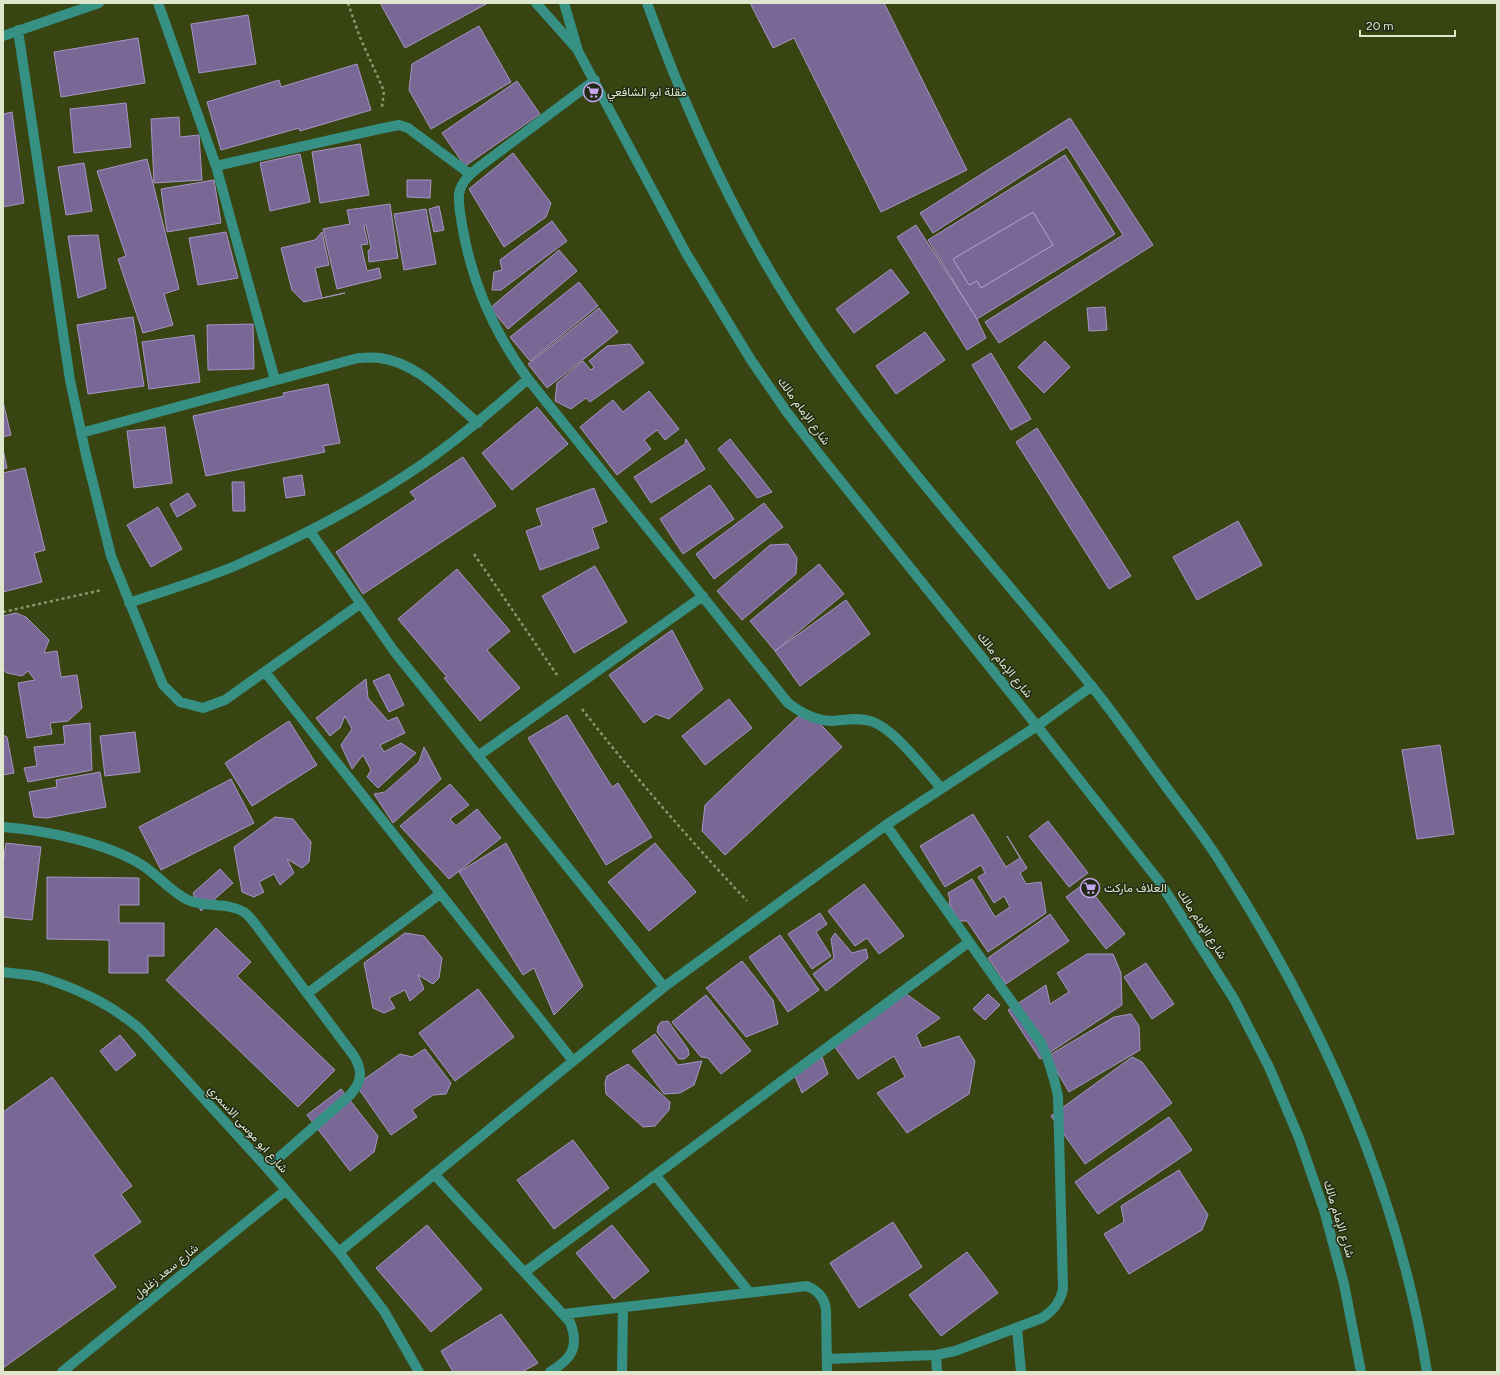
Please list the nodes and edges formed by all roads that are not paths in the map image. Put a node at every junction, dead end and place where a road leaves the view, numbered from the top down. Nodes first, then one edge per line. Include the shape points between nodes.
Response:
1 (99, 3) edge
2 (158, 3) edge
3 (536, 3) edge
4 (564, 3) edge
5 (647, 3) edge
6 (18, 30) junction
7 (3, 36) edge
8 (578, 51) junction
9 (595, 80) junction
10 (216, 166) junction
11 (470, 174) junction
12 (528, 379) junction
13 (275, 380) junction
14 (478, 423) junction
15 (81, 433) junction
16 (310, 531) junction
17 (703, 596) junction
18 (130, 603) junction
19 (360, 604) junction
20 (265, 672) junction
21 (1092, 686) junction
22 (1037, 726) junction
23 (478, 756) junction
24 (941, 788) junction
25 (886, 825) junction
26 (3, 827) edge
27 (440, 894) junction
28 (969, 942) junction
29 (3, 972) edge
30 (664, 987) junction
31 (308, 993) junction
32 (573, 1061) junction
33 (266, 1168) junction
34 (434, 1174) junction
35 (656, 1176) junction
36 (286, 1190) junction
37 (339, 1252) junction
38 (525, 1272) junction
39 (749, 1292) junction
40 (622, 1308) junction
41 (564, 1314) junction
42 (1017, 1328) junction
43 (936, 1355) junction
44 (827, 1359) junction
45 (62, 1372) edge
46 (419, 1372) edge
47 (550, 1372) edge
48 (622, 1372) edge
49 (827, 1372) edge
50 (937, 1372) edge
51 (1021, 1372) edge
52 (1361, 1372) edge
53 (1427, 1372) edge

1 - 6 street
2 - 10 street
3 - 8 street
4 - 8 street, شارع الإمام مالك
5 - 21 street via 695,124 731,199 816,343 875,424
6 - 7 street
6 - 15 street via 70,380
8 - 9 street, شارع الإمام مالك
9 - 11 street
9 - 22 street, شارع الإمام مالك via 686,253 764,379 823,459
10 - 11 street via 399,125 408,128
10 - 13 street
11 - 12 street via 459,194 469,258 484,306
12 - 14 street
12 - 17 street
13 - 14 street via 358,358 380,358 401,364 420,374
13 - 15 street
14 - 16 street via 424,463 368,499
15 - 18 street via 111,556
16 - 18 street via 234,566
16 - 19 street
17 - 23 street
17 - 24 street via 788,703 816,719 832,721 852,718 870,721 888,729
18 - 20 street via 163,685 180,702 203,708 225,700
19 - 20 street
19 - 23 street
20 - 27 street
21 - 22 street
21 - 53 street via 1216,855 1286,973 1323,1042 1355,1112 1381,1185 1404,1258
22 - 24 street
22 - 52 street, شارع الإمام مالك via 1158,880 1234,999 1269,1068 1299,1138 1324,1210 1344,1284
23 - 30 street
24 - 25 street
25 - 28 street
25 - 30 street
26 - 31 street via 26,829 111,848 143,865 183,897 197,904 228,906 244,912
27 - 31 street
27 - 32 street
28 - 35 street
28 - 42 street via 1041,1043 1053,1071 1058,1096 1063,1289 1058,1303 1051,1312
29 - 33 street, شارع ابو موسى الاسمري via 38,977 85,993 128,1018
30 - 32 street
31 - 33 street via 354,1056 360,1066 361,1076 358,1087 350,1095
32 - 34 street
33 - 36 street, شارع ابو موسى الاسمري
34 - 37 street
34 - 38 street
35 - 38 street
35 - 39 street
36 - 37 street, شارع ابو موسى الاسمري
36 - 45 street, شارع سعد زغلول
37 - 46 street, شارع ابو موسى الاسمري via 384,1311
38 - 41 street
39 - 40 street
39 - 44 street via 807,1286 820,1294 826,1309
40 - 41 street
40 - 48 street
41 - 47 street via 573,1331 572,1352 566,1362
42 - 43 street via 955,1351
42 - 51 street
43 - 44 street
43 - 50 street
44 - 49 street

